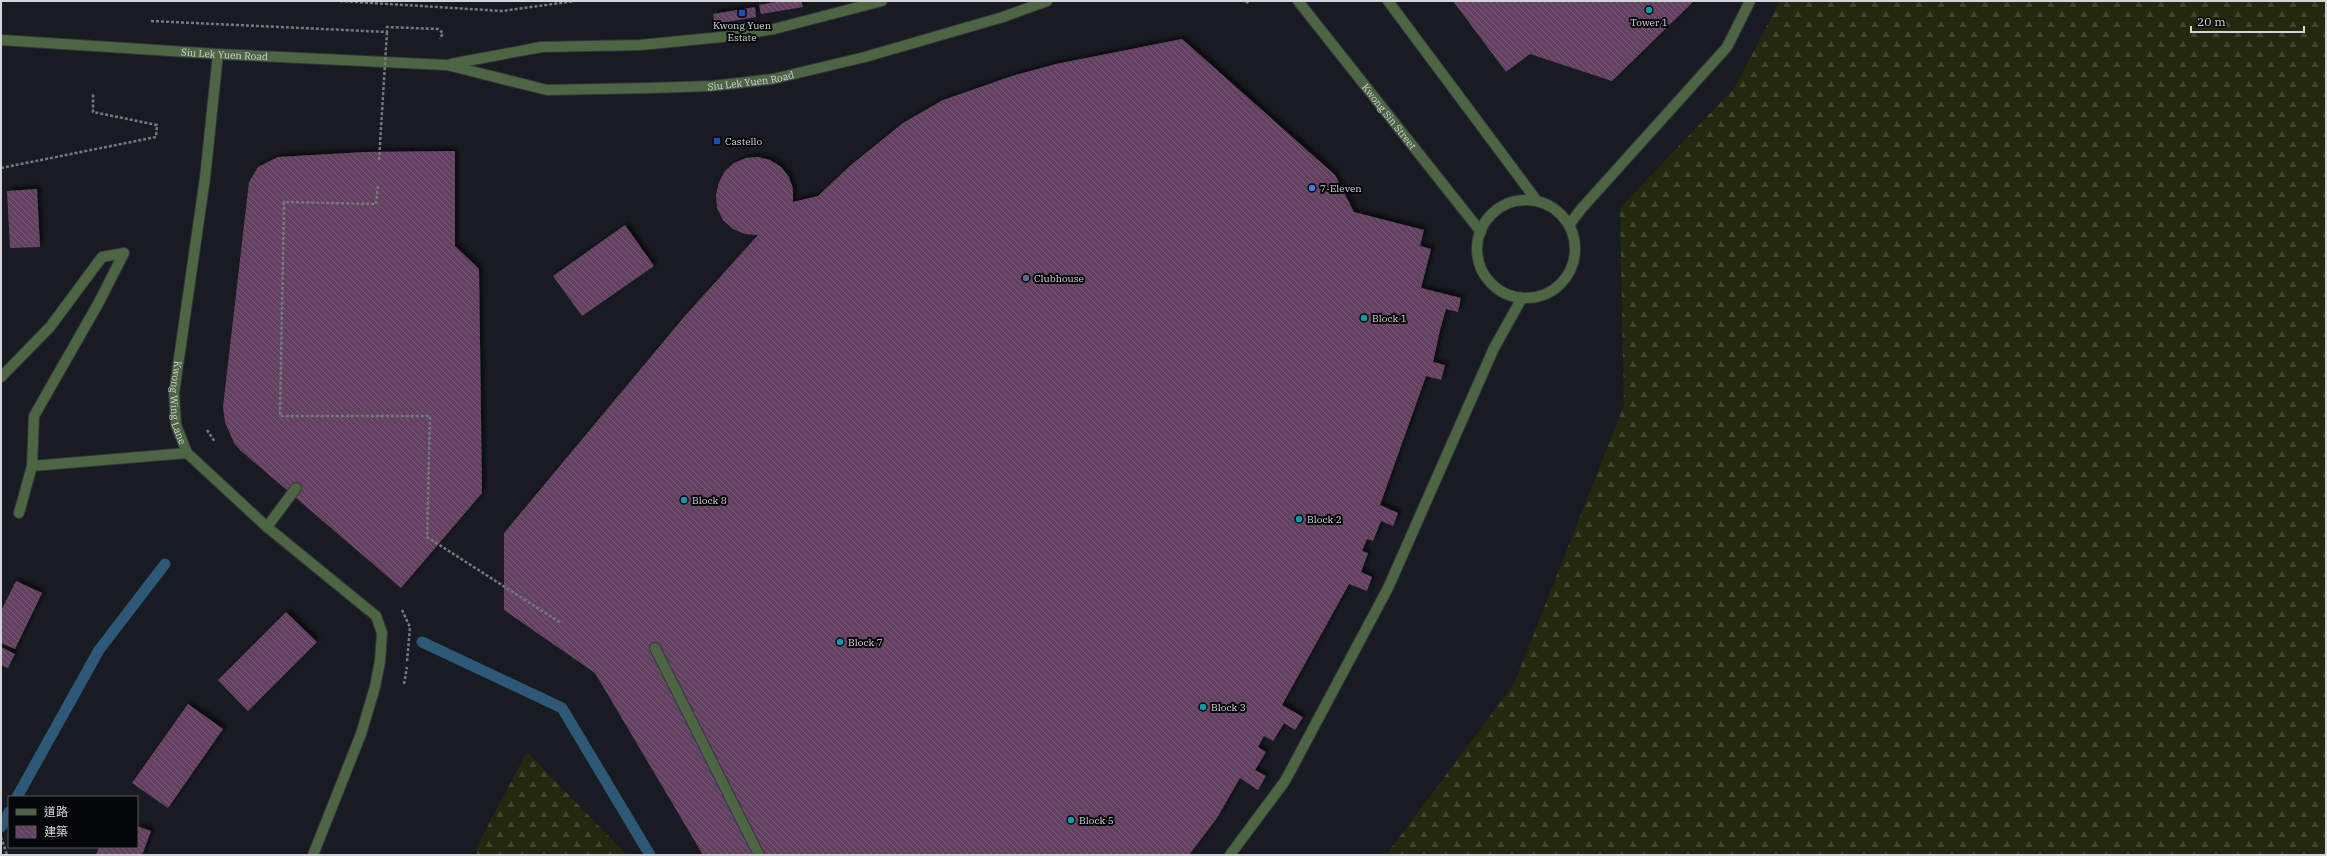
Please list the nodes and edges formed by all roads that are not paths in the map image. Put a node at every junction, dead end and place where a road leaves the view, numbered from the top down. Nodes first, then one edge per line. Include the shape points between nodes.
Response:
1 (882, 1) edge
2 (1047, 1) edge
3 (1298, 1) edge
4 (1388, 1) edge
5 (1750, 1) edge
6 (1, 40) edge
7 (218, 54) junction
8 (447, 65) junction
9 (1537, 201) junction
10 (1569, 225) junction
11 (1480, 232) junction
12 (1522, 298) junction
13 (1, 377) edge
14 (187, 453) junction
15 (32, 466) junction
16 (296, 488) dead end
17 (19, 513) dead end
18 (267, 527) junction
19 (655, 648) dead end
20 (313, 855) edge
21 (759, 855) edge
22 (1230, 855) edge

1 - 8 street, Siu Lek Yuen Road via 774,29 732,36 640,45 541,47
2 - 8 street, Siu Lek Yuen Road via 1003,17 865,57 773,79 720,85 547,90
3 - 11 street, Kwong Sin Street
4 - 9 street
5 - 10 street via 1727,48
6 - 7 street, Siu Lek Yuen Road
7 - 8 street, Siu Lek Yuen Road
7 - 14 street, Kwong Wing Lane via 205,178 174,393 176,425
9 - 10 street via 1561,214
9 - 11 street via 1523,200 1497,210
10 - 12 street via 1575,239 1575,254 1571,269 1563,282 1552,291 1538,297
11 - 12 street via 1478,262 1485,276 1495,287 1508,295
12 - 22 street via 1494,348 1384,594 1285,781
13 - 15 street via 50,327 102,257 124,253 34,416
14 - 15 street
14 - 18 street, Kwong Wing Lane
15 - 17 street
16 - 18 street
18 - 20 street, Kwong Wing Lane via 376,616 382,633 375,687 361,734
19 - 21 street

